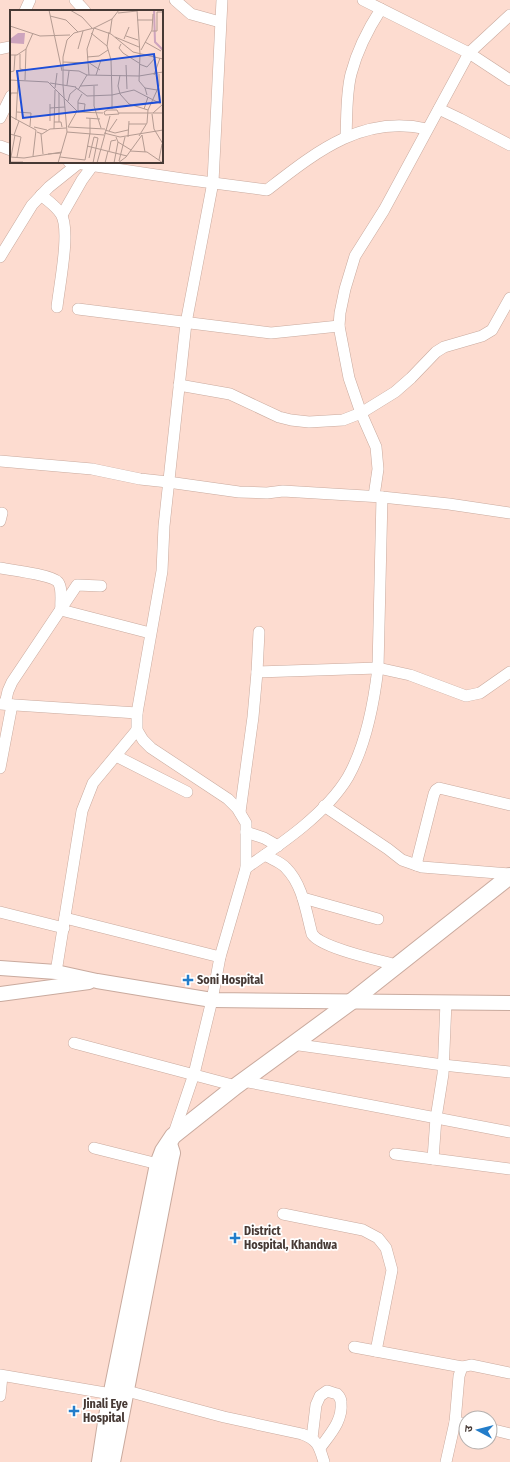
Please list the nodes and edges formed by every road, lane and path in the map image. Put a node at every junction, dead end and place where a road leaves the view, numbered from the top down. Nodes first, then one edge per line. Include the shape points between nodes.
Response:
1 (30, 0) edge
2 (75, 0) edge
3 (175, 0) edge
4 (222, 0) edge
5 (364, 0) edge
6 (381, 9) junction
7 (25, 10) edge
8 (84, 10) edge
9 (510, 15) edge
10 (220, 22) junction
11 (469, 53) junction
12 (510, 80) edge
13 (10, 98) edge
14 (439, 109) junction
15 (0, 118) edge
16 (427, 129) junction
17 (346, 137) junction
18 (510, 145) edge
19 (0, 146) edge
20 (10, 150) edge
21 (83, 163) edge
22 (213, 182) junction
23 (41, 195) junction
24 (62, 215) junction
25 (0, 257) edge
26 (510, 298) edge
27 (57, 307) dead end
28 (78, 309) dead end
29 (186, 323) junction
30 (339, 326) junction
31 (179, 385) junction
32 (361, 413) junction
33 (0, 461) edge
34 (168, 482) junction
35 (378, 496) junction
36 (510, 513) edge
37 (0, 568) edge
38 (101, 586) dead end
39 (61, 610) junction
40 (259, 632) dead end
41 (150, 633) junction
42 (378, 668) junction
43 (257, 672) junction
44 (510, 672) edge
45 (6, 704) edge
46 (137, 713) junction
47 (137, 730) junction
48 (116, 756) junction
49 (0, 768) edge
50 (187, 792) dead end
51 (510, 805) edge
52 (324, 806) junction
53 (240, 812) junction
54 (246, 832) junction
55 (278, 846) junction
56 (265, 855) junction
57 (416, 865) junction
58 (246, 868) junction
59 (508, 880) edge
60 (303, 898) junction
61 (0, 912) edge
62 (378, 919) dead end
63 (64, 923) junction
64 (220, 957) junction
65 (396, 965) junction
66 (0, 968) edge
67 (56, 972) junction
68 (97, 981) junction
69 (0, 994) edge
70 (212, 1000) junction
71 (352, 1001) junction
72 (446, 1002) junction
73 (510, 1003) edge
74 (74, 1043) dead end
75 (292, 1044) junction
76 (443, 1065) junction
77 (510, 1072) edge
78 (194, 1074) junction
79 (240, 1084) junction
80 (436, 1118) junction
81 (510, 1132) edge
82 (171, 1140) junction
83 (94, 1148) dead end
84 (395, 1154) dead end
85 (433, 1159) junction
86 (158, 1164) junction
87 (510, 1169) edge
88 (283, 1214) dead end
89 (354, 1347) dead end
90 (376, 1351) junction
91 (462, 1367) junction
92 (510, 1373) edge
93 (1, 1376) edge
94 (121, 1394) junction
95 (0, 1396) edge
96 (460, 1410) edge
97 (458, 1431) edge
98 (498, 1431) edge
99 (510, 1434) edge
100 (312, 1438) junction
101 (320, 1448) junction
102 (100, 1462) edge
103 (112, 1462) edge
104 (324, 1462) edge
105 (446, 1462) edge

1 - 7 street
2 - 8 street
3 - 10 street via 191,14
4 - 10 street
5 - 6 street
6 - 11 street
6 - 17 street via 371,24 351,75
9 - 11 street
10 - 22 street
11 - 12 street
11 - 14 street
13 - 15 street
14 - 16 street
14 - 18 street
16 - 17 street via 411,125 392,125 372,128
16 - 30 street via 384,210 355,256 345,289
17 - 22 street via 331,144 267,190
19 - 20 street
21 - 22 street via 183,180
21 - 23 street
21 - 24 street via 82,180
22 - 29 street
23 - 24 street
23 - 25 street
24 - 27 street via 65,226 64,249
26 - 32 street via 492,330 436,352 395,392
28 - 29 street
29 - 30 street via 271,333
29 - 31 street
30 - 32 street via 349,378
31 - 32 street via 230,394 291,420 329,422
31 - 34 street
32 - 35 street via 376,447
33 - 34 street via 92,469
34 - 35 street via 239,492 283,491
34 - 41 street via 162,570
35 - 36 street
35 - 42 street
37 - 39 street via 57,581 60,587
38 - 39 street via 78,585
39 - 41 street
39 - 45 street via 12,682
40 - 43 street
41 - 46 street
42 - 43 street
42 - 44 street via 410,675 466,696 480,693
42 - 52 street via 375,694 358,754 348,776
43 - 53 street via 253,723
45 - 46 street
45 - 49 street
46 - 47 street
47 - 48 street
47 - 53 street via 151,748 228,799
48 - 50 street
48 - 63 street via 93,783 82,811
51 - 57 street via 439,788 434,794
52 - 55 street
52 - 57 street via 402,860
53 - 54 street via 246,823
54 - 55 street
54 - 58 street
55 - 56 street
56 - 58 street
56 - 60 street via 286,867 296,880
57 - 59 street
58 - 64 street
59 - 65 highway
60 - 62 street
60 - 65 street via 312,934 319,941
61 - 63 street
63 - 64 street
63 - 67 street
64 - 70 street
65 - 71 highway
66 - 67 main road
67 - 68 main road
68 - 69 main road
68 - 70 main road
70 - 71 main road
70 - 78 street
71 - 72 main road
71 - 75 highway
72 - 73 main road
72 - 76 street
74 - 78 street
75 - 76 street
75 - 79 highway
76 - 77 street
76 - 80 street
78 - 79 street
78 - 82 street
79 - 80 street
79 - 82 highway
80 - 81 street
80 - 85 street
82 - 86 highway via 161,1154
82 - 94 highway via 172,1158
83 - 86 street
84 - 85 street
85 - 87 street
86 - 94 highway
88 - 90 street via 364,1230 378,1238 386,1248 392,1270
89 - 90 street
90 - 91 street
91 - 92 street via 471,1365
91 - 96 street via 458,1382
93 - 94 street
93 - 95 street
94 - 100 street
94 - 102 highway
94 - 103 highway
97 - 105 street
98 - 99 street
100 - 101 street
100 - 101 street via 316,1405 320,1396 327,1391 336,1394 341,1399 340,1416 337,1425
101 - 104 street

